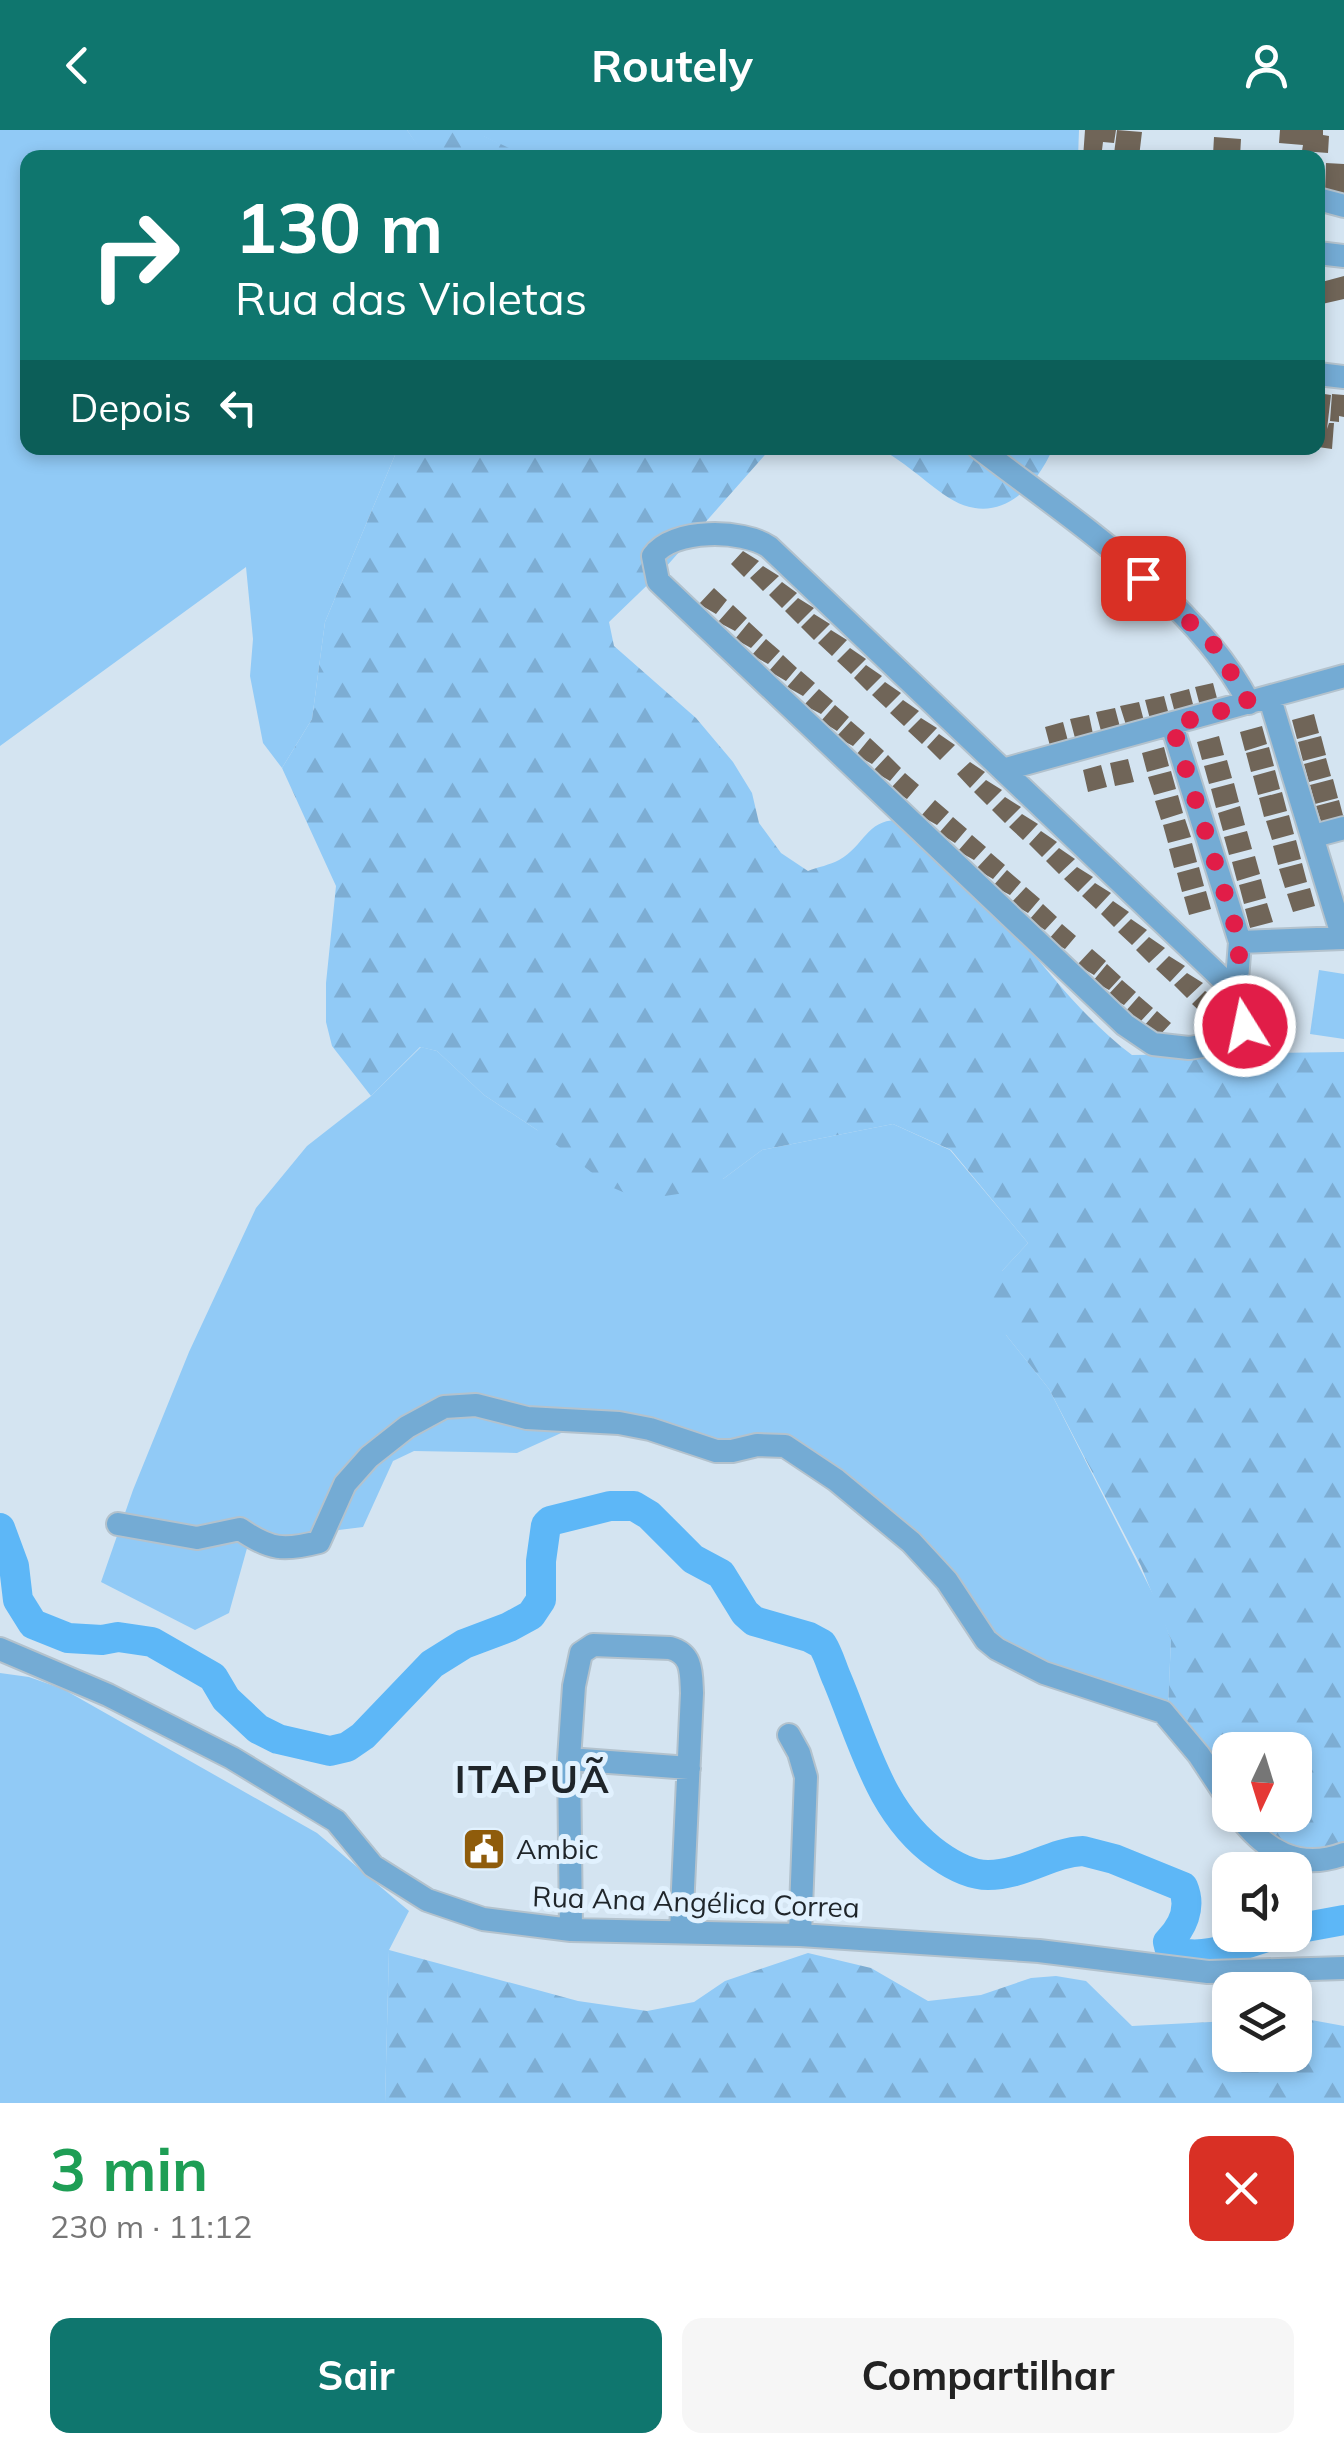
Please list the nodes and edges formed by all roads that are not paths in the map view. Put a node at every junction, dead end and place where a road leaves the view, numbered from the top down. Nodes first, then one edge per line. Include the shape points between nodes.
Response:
1 (988, 455) edge
2 (1344, 676) edge
3 (1260, 701) junction
4 (1172, 725) junction
5 (1006, 769) junction
6 (1344, 828) edge
7 (1314, 836) junction
8 (1344, 938) edge
9 (1240, 942) junction
10 (1236, 992) junction
11 (118, 1524) dead end
12 (0, 1648) edge
13 (789, 1736) dead end
14 (569, 1760) junction
15 (689, 1768) junction
16 (1212, 1776) edge
17 (1251, 1832) edge
18 (1344, 1854) edge
19 (571, 1930) junction
20 (681, 1931) junction
21 (800, 1935) junction
22 (1344, 1968) edge

1 - 3 street via 1192,622
2 - 3 street
3 - 4 street
3 - 7 street
4 - 5 street
4 - 9 street
5 - 10 street
5 - 10 street via 759,540 707,534 655,551 658,581 1125,1025 1170,1048 1229,1042 1240,1036 1246,1018
6 - 7 street
7 - 8 street
8 - 9 street
9 - 10 street
11 - 16 street via 197,1538 240,1529 264,1545 294,1549 319,1542 345,1484 369,1457 444,1407 619,1423 716,1452 786,1446 911,1542 997,1649 1044,1673 1163,1712
12 - 19 street, Rua Ana Angélica Correa via 232,1758 336,1821 373,1866 427,1900 482,1919
13 - 21 street via 806,1777
14 - 15 street
14 - 15 street via 574,1686 585,1649 670,1648 685,1654 691,1669
14 - 19 street
15 - 20 street
17 - 18 street via 1295,1860
19 - 20 street, Rua Ana Angélica Correa
20 - 21 street, Rua Ana Angélica Correa
21 - 22 street, Rua Ana Angélica Correa via 1039,1951 1208,1972

